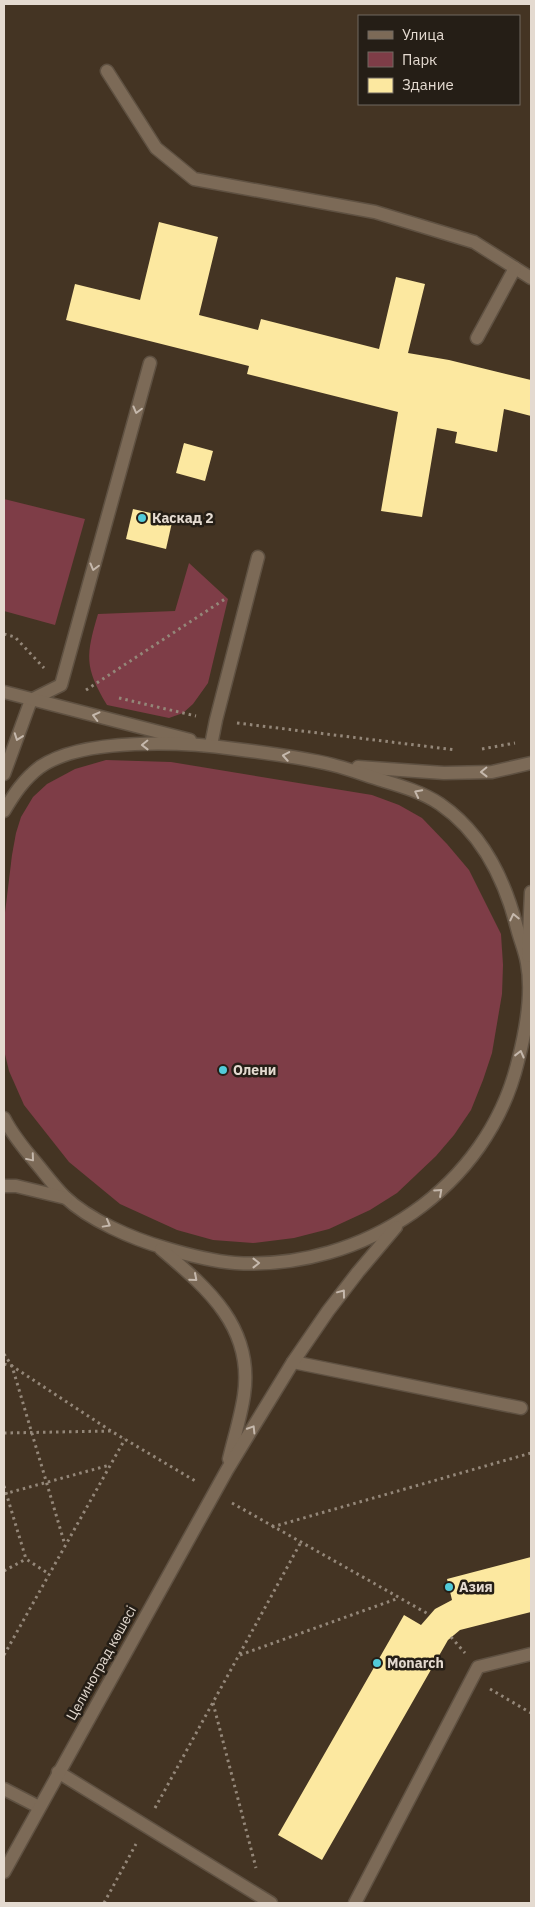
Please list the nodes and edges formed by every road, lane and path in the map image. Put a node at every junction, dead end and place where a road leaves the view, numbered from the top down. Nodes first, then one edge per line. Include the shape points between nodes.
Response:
1 (107, 71) dead end
2 (515, 268) junction
3 (531, 278) edge
4 (477, 338) dead end
5 (150, 363) dead end
6 (258, 557) dead end
7 (251, 582) junction
8 (4, 634) edge
9 (61, 685) junction
10 (86, 690) junction
11 (4, 692) edge
12 (96, 692) dead end
13 (114, 697) dead end
14 (31, 700) junction
15 (216, 720) junction
16 (523, 741) dead end
17 (212, 745) junction
18 (461, 750) dead end
19 (479, 750) dead end
20 (531, 763) edge
21 (334, 765) junction
22 (4, 774) edge
23 (4, 811) edge
24 (531, 892) edge
25 (527, 964) junction
26 (4, 1118) edge
27 (4, 1186) edge
28 (66, 1198) junction
29 (401, 1221) junction
30 (157, 1246) junction
31 (4, 1354) edge
32 (294, 1362) junction
33 (4, 1364) edge
34 (12, 1366) junction
35 (521, 1408) dead end
36 (111, 1431) junction
37 (4, 1433) edge
38 (31, 1433) junction
39 (125, 1439) junction
40 (531, 1453) edge
41 (111, 1465) junction
42 (227, 1470) junction
43 (46, 1482) junction
44 (4, 1486) edge
45 (214, 1492) junction
46 (5, 1494) edge
47 (272, 1527) junction
48 (301, 1542) junction
49 (65, 1546) junction
50 (26, 1559) junction
51 (4, 1571) edge
52 (49, 1574) junction
53 (399, 1598) junction
54 (430, 1614) dead end
55 (531, 1654) edge
56 (4, 1655) edge
57 (239, 1655) junction
58 (213, 1702) junction
59 (58, 1772) junction
60 (4, 1789) edge
61 (39, 1807) junction
62 (146, 1825) junction
63 (4, 1872) edge
64 (267, 1901) edge
65 (104, 1903) edge
66 (355, 1903) edge

1 - 2 street via 156,148 194,179 376,212 474,242
2 - 3 street
2 - 4 street
5 -> 9 street
6 - 7 street
7 - 10 path
7 - 15 street
8 - 9 path via 15,637
9 - 10 path
9 - 14 street
10 - 12 path
11 - 14 street
13 - 15 path
17 -> 14 street
14 -> 22 street
15 - 17 street
15 - 18 path
16 - 19 path
21 -> 17 street
17 -> 23 street via 111,746 58,757 38,768 18,787
20 -> 21 street via 492,772 444,773
25 -> 21 street via 512,905 500,877 463,823 438,803 409,788
24 - 25 street
29 -> 25 street via 467,1165 502,1111 515,1077 528,1013
26 -> 28 street via 28,1154
27 - 28 street
28 -> 30 street via 116,1229
30 -> 29 street via 197,1258 268,1263 333,1253
32 -> 29 street, Целиноград көшесі via 358,1272
30 -> 42 street via 200,1282 221,1306 235,1329 244,1360 244,1394
31 - 34 path
32 - 35 street
42 -> 32 street, Целиноград көшесі
33 - 34 path
34 - 36 path
34 - 38 path
36 - 38 path
36 - 39 path
37 - 38 path
38 - 43 path
39 - 41 path
39 - 45 path
40 - 47 path
41 - 43 path
41 - 49 path
42 - 45 street, Целиноград көшесі
43 - 46 path
43 - 49 path
44 - 46 path
45 - 47 path
45 - 59 street, Целиноград көшесі
46 - 50 path
47 - 48 path
48 - 53 path
48 - 57 path
49 - 52 path
50 - 51 path
50 - 52 path
52 - 56 path
53 - 54 path
53 - 57 path
55 - 66 street via 478,1667
57 - 58 path
58 - 62 path
58 - 64 path
59 - 61 street, Целиноград көшесі
59 - 62 street
60 - 61 street
61 - 63 street, Целиноград көшесі
62 - 64 street
62 - 65 path

